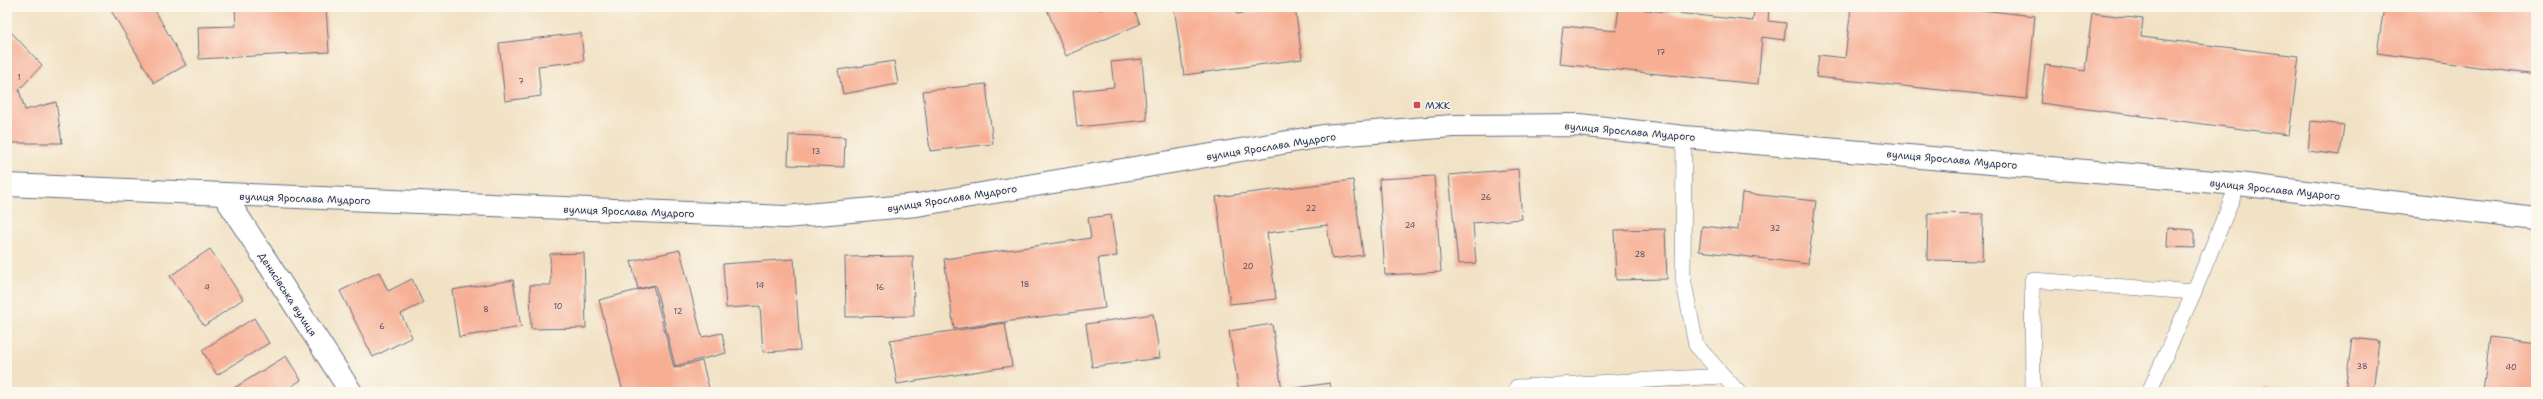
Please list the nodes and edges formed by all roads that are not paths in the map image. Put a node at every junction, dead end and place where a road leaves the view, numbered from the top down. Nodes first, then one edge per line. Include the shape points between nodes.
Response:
1 (1684, 137) junction
2 (7, 184) edge
3 (2238, 184) junction
4 (224, 195) junction
5 (2536, 220) edge
6 (2194, 292) junction
7 (1724, 376) junction
8 (1517, 387) dead end
9 (352, 392) edge
10 (1738, 392) edge
11 (2033, 392) edge
12 (2149, 392) edge

1 - 3 main road, вулиця Ярослава Мудрого
1 - 4 main road, вулиця Ярослава Мудрого via 1579,125 1453,126 1324,136 917,205 785,217
1 - 7 lane via 1683,278 1696,345
2 - 4 main road, вулиця Ярослава Мудрого
3 - 5 main road, вулиця Ярослава Мудрого
3 - 6 lane
4 - 9 main road, Денисівська вулиця
6 - 11 lane via 2032,280
6 - 12 lane
7 - 8 lane
7 - 10 lane

